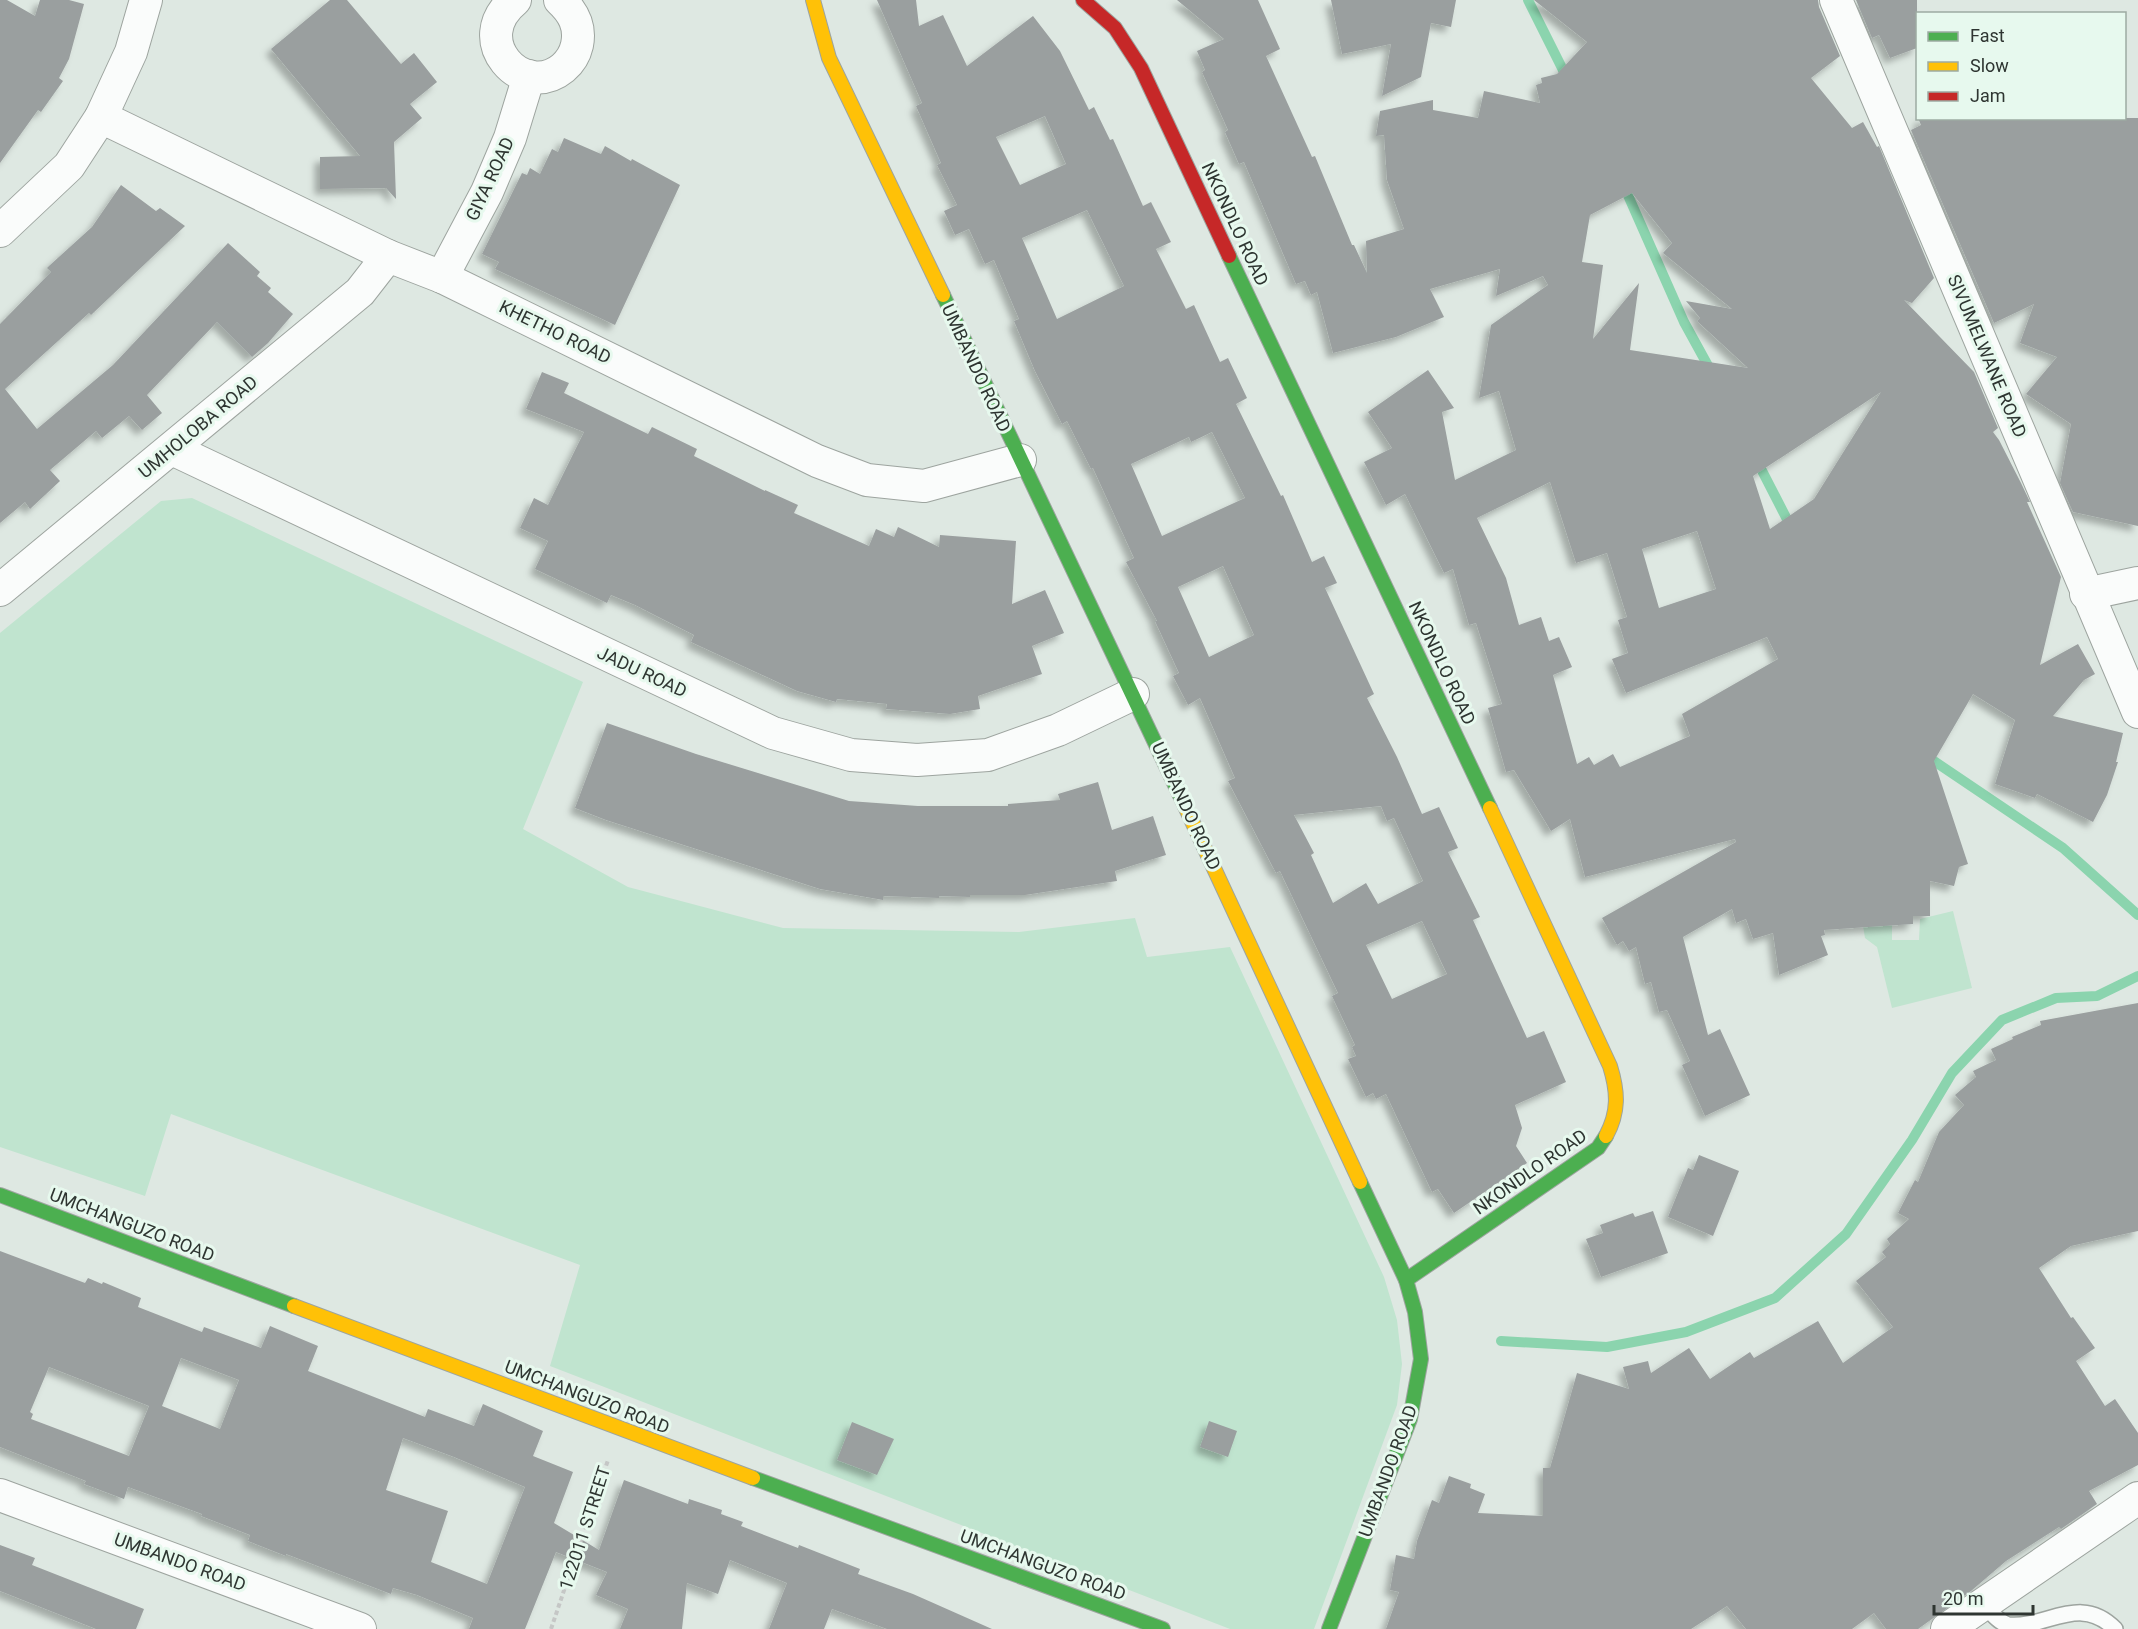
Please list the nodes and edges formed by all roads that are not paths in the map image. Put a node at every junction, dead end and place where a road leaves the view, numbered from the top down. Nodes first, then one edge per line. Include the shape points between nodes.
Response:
1 (146, 0) edge
2 (515, 0) edge
3 (560, 0) edge
4 (813, 0) edge
5 (1083, 0) edge
6 (1836, 0) edge
7 (529, 76) junction
8 (101, 117) junction
9 (0, 231) edge
10 (388, 256) junction
11 (442, 277) junction
12 (172, 449) junction
13 (1020, 460) junction
14 (2138, 583) edge
15 (0, 590) edge
16 (2086, 594) junction
17 (1133, 694) junction
18 (2138, 712) edge
19 (0, 1195) edge
20 (1406, 1280) junction
21 (0, 1496) edge
22 (2138, 1498) edge
23 (1983, 1604) junction
24 (360, 1629) edge
25 (1163, 1629) edge
26 (1329, 1629) edge
27 (1947, 1629) edge
28 (2115, 1629) edge

1 - 8 street via 131,52
2 - 7 street via 498,20 497,49 515,71
3 - 7 street via 577,22 576,50 569,63 557,72
4 - 13 street, UMBANDO ROAD via 829,58
5 - 20 street, NKONDLO ROAD via 1115,28 1141,68 1614,1076 1616,1117 1598,1148
6 - 16 street, SIVUMELWANE ROAD
7 - 11 street, GIYA ROAD via 510,138 487,192
8 - 9 street via 69,166
8 - 10 street, KHETHO ROAD
10 - 11 street, KHETHO ROAD
10 - 12 street, UMHOLOBA ROAD via 360,292
11 - 13 street, KHETHO ROAD via 818,461 867,480 924,486
12 - 15 street, UMHOLOBA ROAD
12 - 17 street, JADU ROAD via 773,733 851,755 917,760 988,756 1058,730
13 - 17 street, UMBANDO ROAD
14 - 16 street
16 - 18 street, SIVUMELWANE ROAD
17 - 20 street, UMBANDO ROAD
19 - 25 street, UMCHANGUZO ROAD
20 - 26 street, UMBANDO ROAD via 1421,1359 1410,1419
21 - 24 street, UMBANDO ROAD
22 - 23 street
23 - 27 street
23 - 28 lane via 2007,1625 2045,1625 2080,1614 2092,1615

